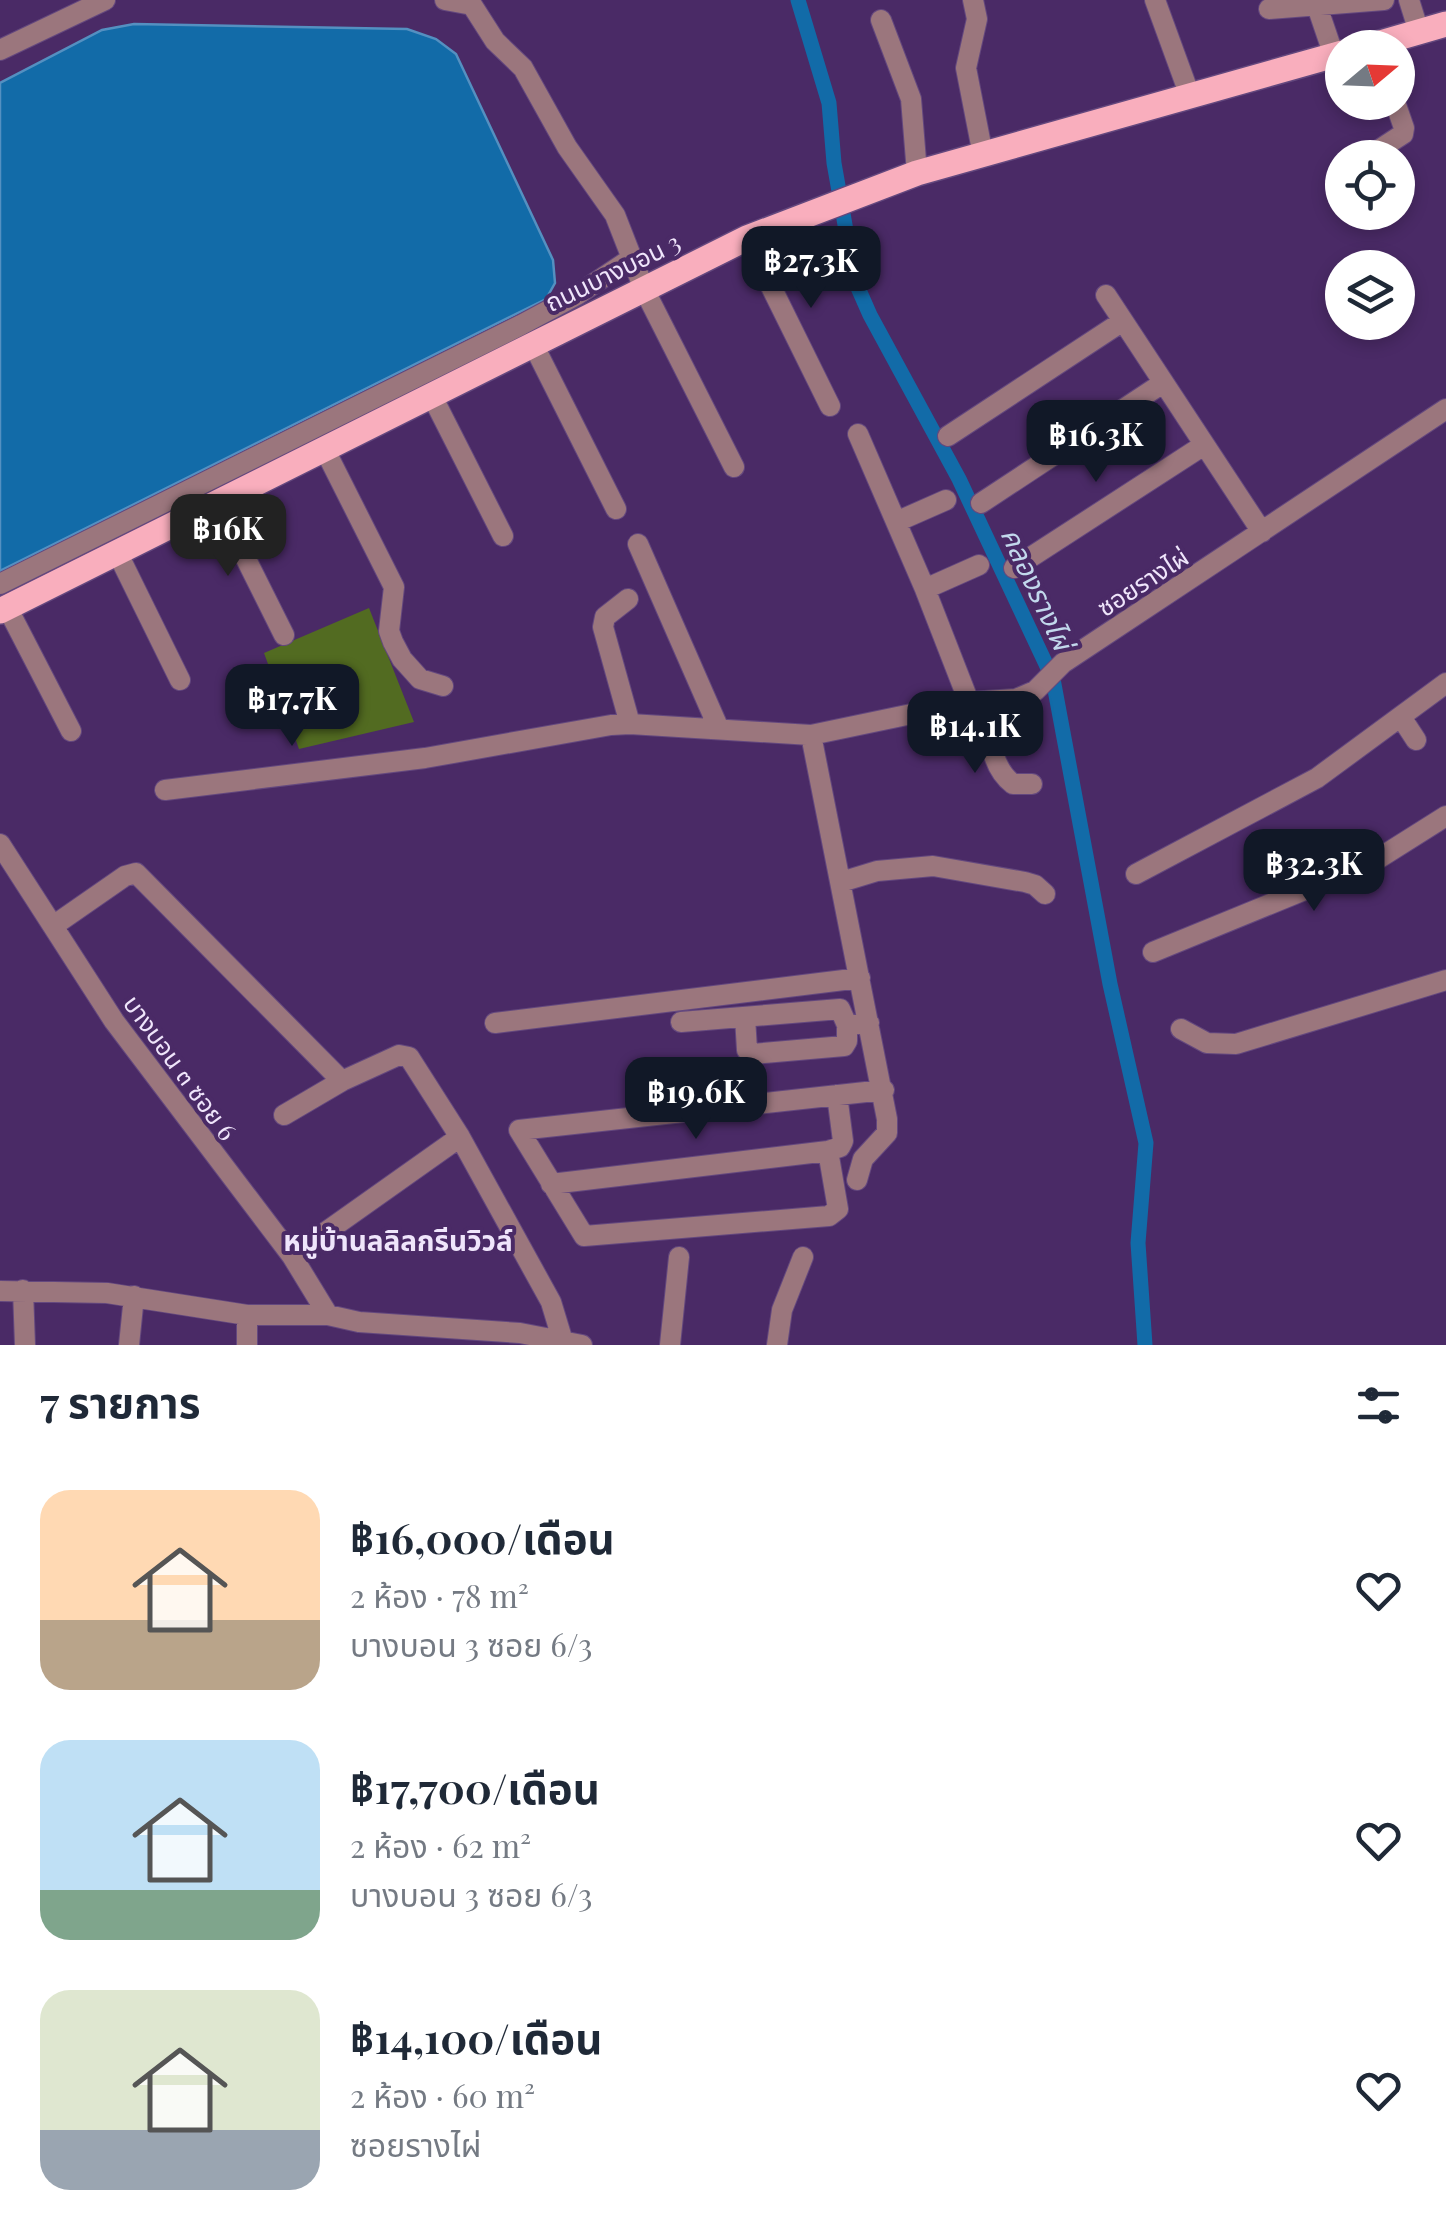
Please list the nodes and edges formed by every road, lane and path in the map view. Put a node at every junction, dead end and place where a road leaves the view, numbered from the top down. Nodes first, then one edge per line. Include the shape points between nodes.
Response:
1 (105, 0) edge
2 (444, 0) edge
3 (1155, 0) edge
4 (1384, 0) edge
5 (1409, 0) edge
6 (981, 2) edge
7 (1317, 6) junction
8 (1269, 9) dead end
9 (881, 20) dead end
10 (1446, 24) edge
11 (1328, 30) edge
12 (1419, 32) junction
13 (1415, 33) edge
14 (0, 50) edge
15 (1325, 58) edge
16 (1190, 96) junction
17 (1401, 120) edge
18 (1394, 140) edge
19 (983, 154) junction
20 (917, 173) junction
21 (747, 238) junction
22 (632, 258) junction
23 (644, 289) junction
24 (1106, 295) dead end
25 (1123, 321) junction
26 (533, 344) junction
27 (1163, 382) junction
28 (431, 394) junction
29 (830, 406) dead end
30 (1446, 409) edge
31 (858, 434) dead end
32 (948, 436) dead end
33 (1204, 445) junction
34 (324, 448) junction
35 (734, 466) dead end
36 (946, 500) dead end
37 (218, 501) junction
38 (981, 503) dead end
39 (616, 509) dead end
40 (896, 522) junction
41 (1262, 532) junction
42 (503, 536) dead end
43 (638, 544) dead end
44 (116, 552) junction
45 (979, 565) dead end
46 (1014, 568) dead end
47 (926, 589) junction
48 (628, 599) dead end
49 (2, 601) edge
50 (284, 635) dead end
51 (180, 680) dead end
52 (1446, 683) edge
53 (443, 686) dead end
54 (978, 702) junction
55 (1401, 718) junction
56 (630, 724) junction
57 (719, 729) junction
58 (70, 730) dead end
59 (811, 736) junction
60 (1416, 740) dead end
61 (1032, 784) dead end
62 (165, 790) dead end
63 (1446, 816) edge
64 (0, 844) edge
65 (1136, 874) dead end
66 (841, 882) junction
67 (1045, 894) dead end
68 (54, 926) junction
69 (1153, 952) dead end
70 (860, 978) junction
71 (1446, 980) edge
72 (745, 1016) junction
73 (495, 1022) dead end
74 (681, 1022) dead end
75 (870, 1023) junction
76 (847, 1025) junction
77 (1181, 1029) dead end
78 (342, 1081) junction
79 (884, 1090) junction
80 (837, 1095) junction
81 (284, 1115) dead end
82 (460, 1137) junction
83 (828, 1151) junction
84 (856, 1180) dead end
85 (551, 1184) junction
86 (292, 1256) junction
87 (679, 1257) dead end
88 (804, 1257) dead end
89 (23, 1290) junction
90 (0, 1291) edge
91 (134, 1296) junction
92 (247, 1315) junction
93 (328, 1315) junction
94 (359, 1322) junction
95 (465, 1337) edge
96 (570, 1344) edge
97 (25, 1345) edge
98 (130, 1345) edge
99 (247, 1345) edge
100 (355, 1345) edge
101 (670, 1345) edge
102 (778, 1345) edge

1 - 14 street
2 - 22 street via 472,5 523,68 614,215
3 - 16 street
4 - 7 street
5 - 12 street
6 - 19 street via 966,68
7 - 8 street
7 - 11 street
9 - 20 street via 910,100
10 - 12 main road
12 - 13 main road
15 - 16 main road, ถนนบางบอน 3
16 - 19 main road, ถนนบางบอน 3
17 - 18 street via 1403,134
19 - 20 main road, ถนนบางบอน 3
20 - 21 main road, ถนนบางบอน 3
21 - 23 main road, ถนนบางบอน 3
21 - 29 street
22 - 23 street
22 - 49 street via 577,295
23 - 26 main road, ถนนบางบอน 3
23 - 35 street
24 - 25 street
25 - 27 street
25 - 32 street
26 - 28 main road, ถนนบางบอน 3
26 - 39 street
27 - 33 street
27 - 38 street
28 - 34 main road, ถนนบางบอน 3
28 - 42 street
30 - 41 street, ซอยรางไผ่
31 - 40 street
33 - 41 street
33 - 46 street
34 - 37 main road, ถนนบางบอน 3
34 - 53 street via 394,587 393,642 420,679
36 - 40 street
37 - 44 main road, ถนนบางบอน 3
37 - 50 street
40 - 47 street
41 - 54 street, ซอยรางไผ่ via 1063,663 1035,691
43 - 57 street
44 - 49 main road, ถนนบางบอน 3
44 - 51 street
45 - 47 street
47 - 54 street
48 - 56 street via 603,627
49 - 58 street
52 - 55 street
54 - 59 street, ซอยรางไผ่
54 - 61 street via 999,770 1013,784
55 - 60 street
55 - 65 street via 1317,778
56 - 57 street, ซอยรางไผ่
56 - 62 street, ซอยรางไผ่
57 - 59 street, ซอยรางไผ่
59 - 66 street
63 - 69 street via 1372,862
64 - 68 street, บางบอน ๓ ซอย 6
66 - 67 street via 933,866 1024,882
66 - 70 street
68 - 78 street via 136,873
68 - 86 street, บางบอน ๓ ซอย 6 via 125,1036
70 - 73 street
70 - 75 street
71 - 77 street via 1236,1044 1207,1044
72 - 74 street
72 - 76 street via 840,1009
72 - 76 street via 752,1054 844,1046
75 - 76 street
75 - 79 street
78 - 81 street
78 - 82 street via 405,1055
79 - 80 street
79 - 84 street via 887,1132
80 - 83 street via 842,1142
80 - 85 street via 520,1128
82 - 86 street
82 - 96 street
83 - 85 street
83 - 85 street via 838,1210 829,1216 584,1236
86 - 93 street, บางบอน ๓ ซอย 6
87 - 101 street
88 - 102 street via 782,1310
89 - 90 street
89 - 91 street
89 - 97 street
91 - 92 street
91 - 98 street
92 - 93 street
92 - 99 street
93 - 94 street
94 - 95 street
94 - 100 street
95 - 96 street via 520,1333

